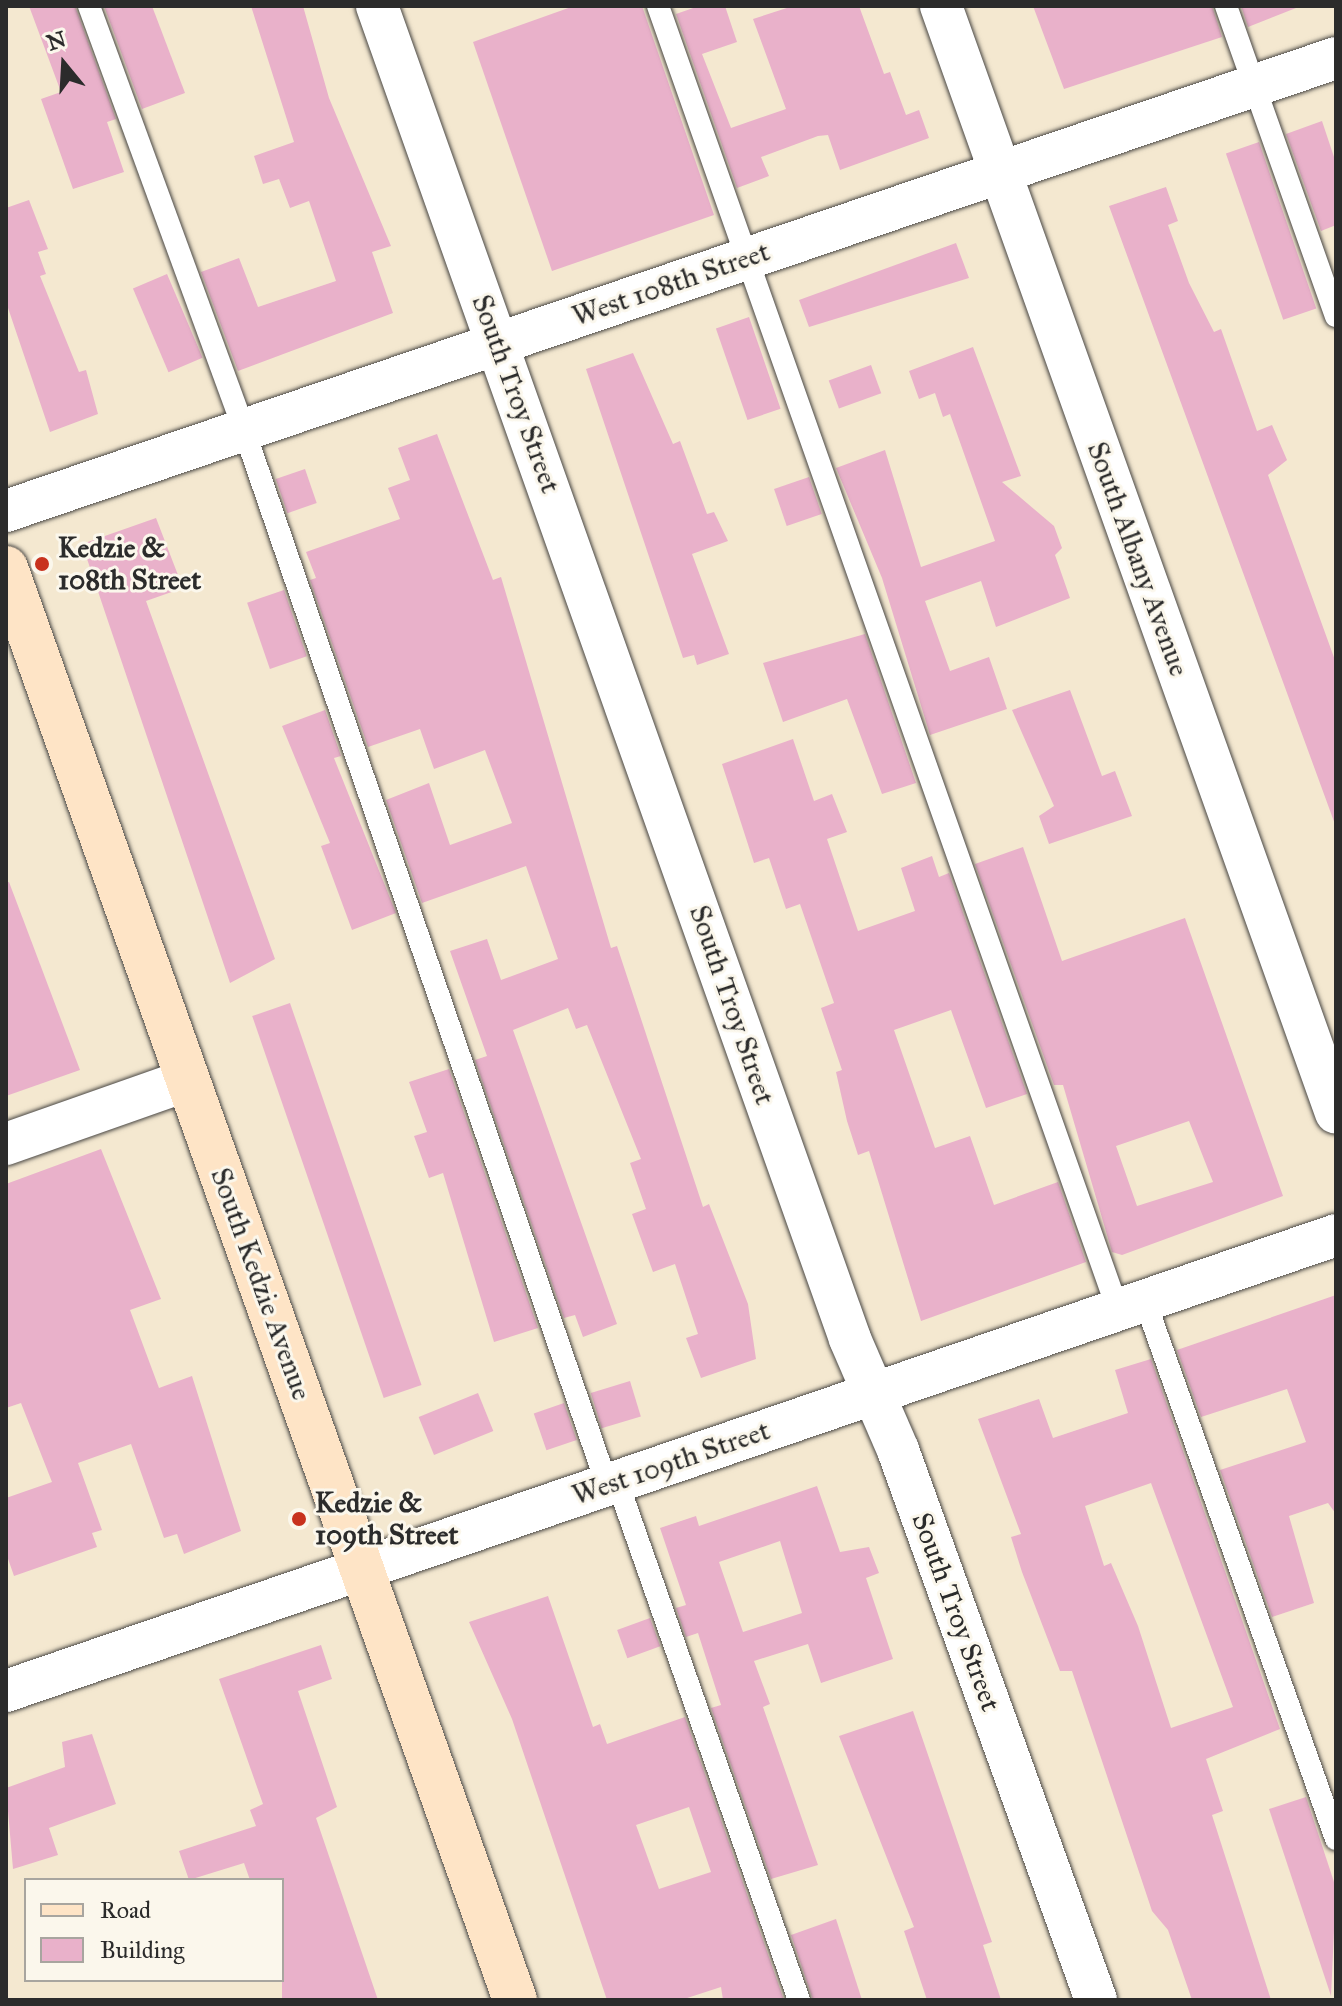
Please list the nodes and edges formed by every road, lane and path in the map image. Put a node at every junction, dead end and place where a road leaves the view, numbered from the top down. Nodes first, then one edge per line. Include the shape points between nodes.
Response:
1 (89, 6) edge
2 (377, 6) edge
3 (658, 6) edge
4 (941, 6) edge
5 (1226, 6) edge
6 (1336, 58) edge
7 (1254, 86) junction
8 (1000, 173) junction
9 (747, 259) junction
10 (1336, 316) edge
11 (498, 343) junction
12 (244, 430) junction
13 (6, 511) edge
14 (6, 568) edge
15 (188, 1080) junction
16 (1336, 1113) edge
17 (6, 1144) edge
18 (1336, 1235) edge
19 (1132, 1305) junction
20 (873, 1394) junction
21 (612, 1483) junction
22 (362, 1568) junction
23 (6, 1691) edge
24 (1336, 1839) edge
25 (515, 2000) edge
26 (799, 2000) edge
27 (1096, 2000) edge

1 - 12 lane
2 - 11 street, South Troy Street
3 - 9 lane
4 - 8 street, South Albany Avenue
5 - 7 lane
6 - 7 street, West 108th Street
7 - 8 street, West 108th Street
7 - 10 lane
8 - 9 street, West 108th Street
8 - 16 street, South Albany Avenue
9 - 11 street, West 108th Street
9 - 19 lane
11 - 12 street, West 108th Street
11 - 20 street, South Troy Street
12 - 13 street, West 108th Street
12 - 21 lane
14 - 15 main road, South Kedzie Avenue
15 - 17 street
15 - 22 main road, South Kedzie Avenue
18 - 19 street, West 109th Street
19 - 20 street, West 109th Street
19 - 24 lane
20 - 21 street, West 109th Street
20 - 27 street, South Troy Street
21 - 22 street, West 109th Street
21 - 26 lane
22 - 23 street, West 109th Street
22 - 25 main road, South Kedzie Avenue

